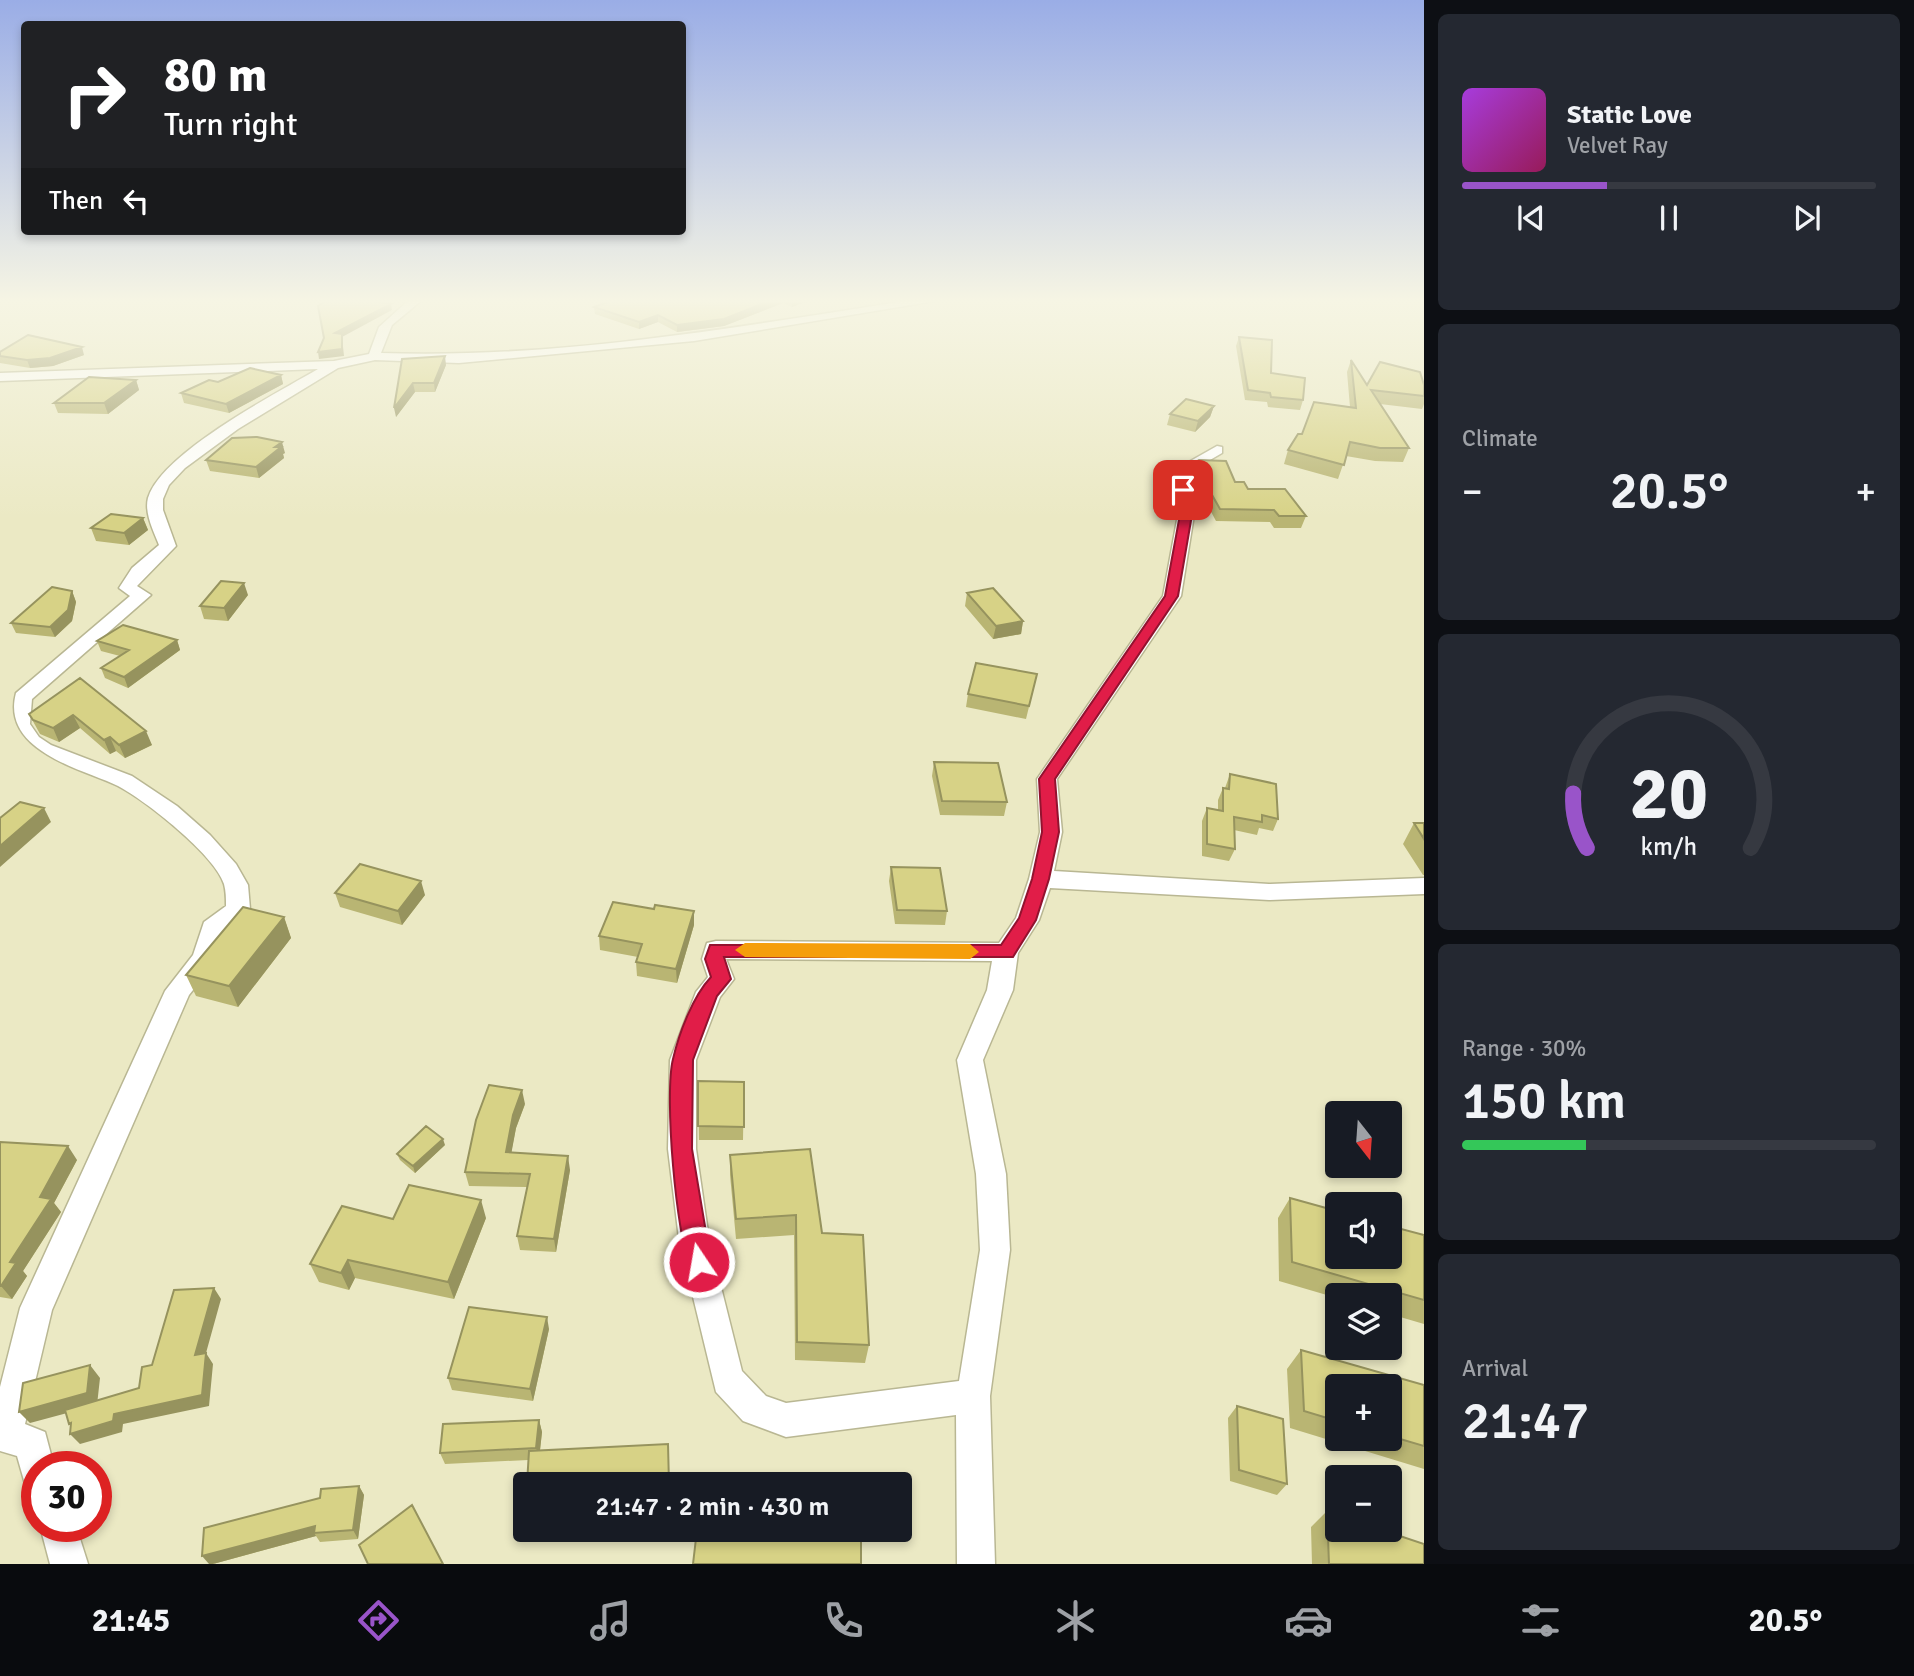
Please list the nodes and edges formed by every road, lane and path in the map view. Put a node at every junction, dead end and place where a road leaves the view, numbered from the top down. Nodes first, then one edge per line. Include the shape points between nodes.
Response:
1 (112, 373) edge
2 (321, 373) edge
3 (0, 377) edge
4 (1217, 450) dead end
5 (1041, 879) junction
6 (1424, 886) edge
7 (1006, 952) junction
8 (973, 1396) junction
9 (2, 1434) edge
10 (34, 1451) edge
11 (63, 1542) edge
12 (69, 1564) edge
13 (976, 1564) edge

1 - 3 street
2 - 9 street via 209,441 160,487 155,506 168,546 127,588 142,595 23,697 18,716 24,734 61,758 125,781 169,812 205,842 236,883 238,909 212,928 204,958 178,991 55,1263 36,1308
4 - 5 street via 1178,472 1187,509 1172,596 1047,779 1051,832
5 - 6 street via 1269,892
5 - 7 street via 1027,920
7 - 8 street via 1000,990 970,1060 991,1174 995,1250
7 - 8 street via 716,950 714,959 721,979 709,992 682,1060 682,1149 694,1239 728,1380 755,1409 786,1420
8 - 13 street
9 - 10 street via 33,1444
11 - 12 street

